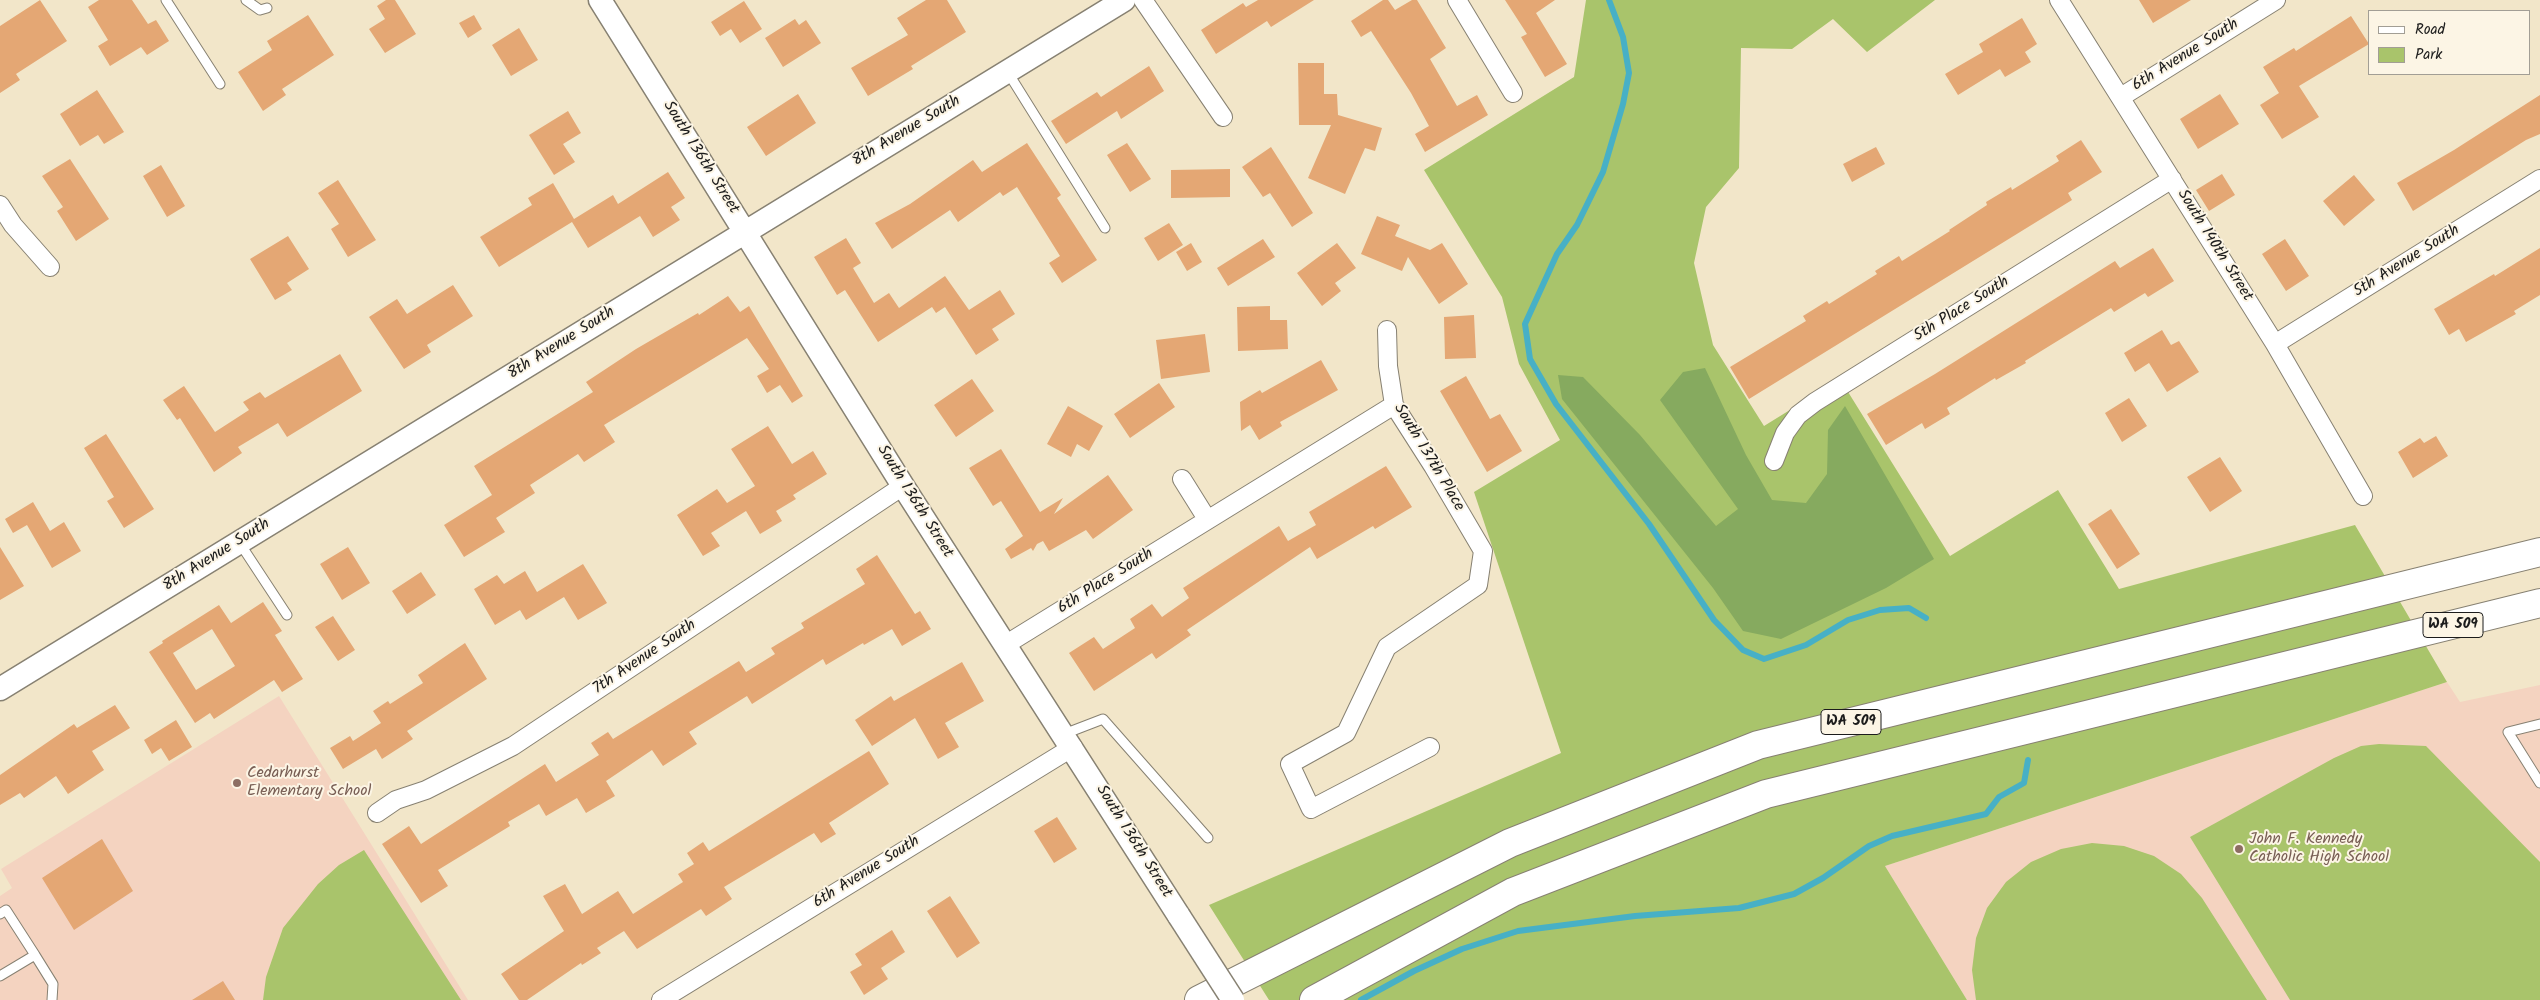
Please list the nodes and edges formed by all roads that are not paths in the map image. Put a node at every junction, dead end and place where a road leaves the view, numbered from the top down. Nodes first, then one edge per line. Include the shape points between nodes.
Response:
1 (166, 0) edge
2 (246, 0) edge
3 (600, 0) edge
4 (1124, 0) edge
5 (1143, 0) edge
6 (1457, 0) edge
7 (2059, 0) edge
8 (2276, 0) edge
9 (267, 8) dead end
10 (1007, 71) junction
11 (220, 84) dead end
12 (1513, 93) dead end
13 (2121, 97) junction
14 (1223, 117) dead end
15 (2172, 179) junction
16 (2540, 180) edge
17 (0, 206) edge
18 (1105, 228) dead end
19 (745, 231) junction
20 (50, 267) dead end
21 (1387, 330) dead end
22 (2275, 344) junction
23 (1394, 405) junction
24 (1774, 461) dead end
25 (1182, 479) dead end
26 (904, 486) junction
27 (2363, 496) dead end
28 (1208, 519) junction
29 (239, 542) junction
30 (2540, 552) edge
31 (2540, 603) edge
32 (287, 615) dead end
33 (1005, 645) junction
34 (0, 689) edge
35 (2540, 724) edge
36 (1068, 740) junction
37 (1430, 747) dead end
38 (2540, 784) edge
39 (377, 813) dead end
40 (1208, 838) dead end
41 (0, 914) edge
42 (35, 955) junction
43 (0, 976) edge
44 (52, 1000) edge
45 (661, 1000) edge
46 (1199, 1000) edge
47 (1234, 1000) edge
48 (1314, 1000) edge

1 - 11 lane
2 - 9 lane via 260,10
3 - 19 street, South 136th Street
4 - 10 street, 8th Avenue South
5 - 14 street
6 - 12 street
7 - 13 street, South 140th Street
8 - 13 street, 6th Avenue South
10 - 18 lane
10 - 19 street, 8th Avenue South
13 - 15 street, South 140th Street
15 - 22 street, South 140th Street
15 - 24 street, 5th Place South via 1815,402 1798,415 1785,433
16 - 22 street, 5th Avenue South
17 - 20 street via 12,225
19 - 26 street, South 136th Street
19 - 29 street, 8th Avenue South
21 - 23 street, South 137th Place
22 - 27 street, South 140th Street
23 - 28 street, 6th Place South
23 - 37 street, South 137th Place via 1483,551 1478,585 1387,647 1346,733 1290,764 1311,809
25 - 28 street
26 - 33 street, South 136th Street
26 - 39 street, 7th Avenue South via 513,746 426,790 396,800
28 - 33 street, 6th Place South
29 - 32 lane
29 - 34 street, 8th Avenue South
30 - 46 highway, WA 509 via 1758,745 1510,843
31 - 48 highway, WA 509 via 1766,794 1513,892
33 - 36 street, South 136th Street
35 - 38 lane via 2508,732
36 - 40 lane via 1103,720
36 - 45 street, 6th Avenue South
36 - 47 street, South 136th Street, bridge
41 - 42 lane via 6,910
42 - 43 lane
42 - 44 lane via 53,984

